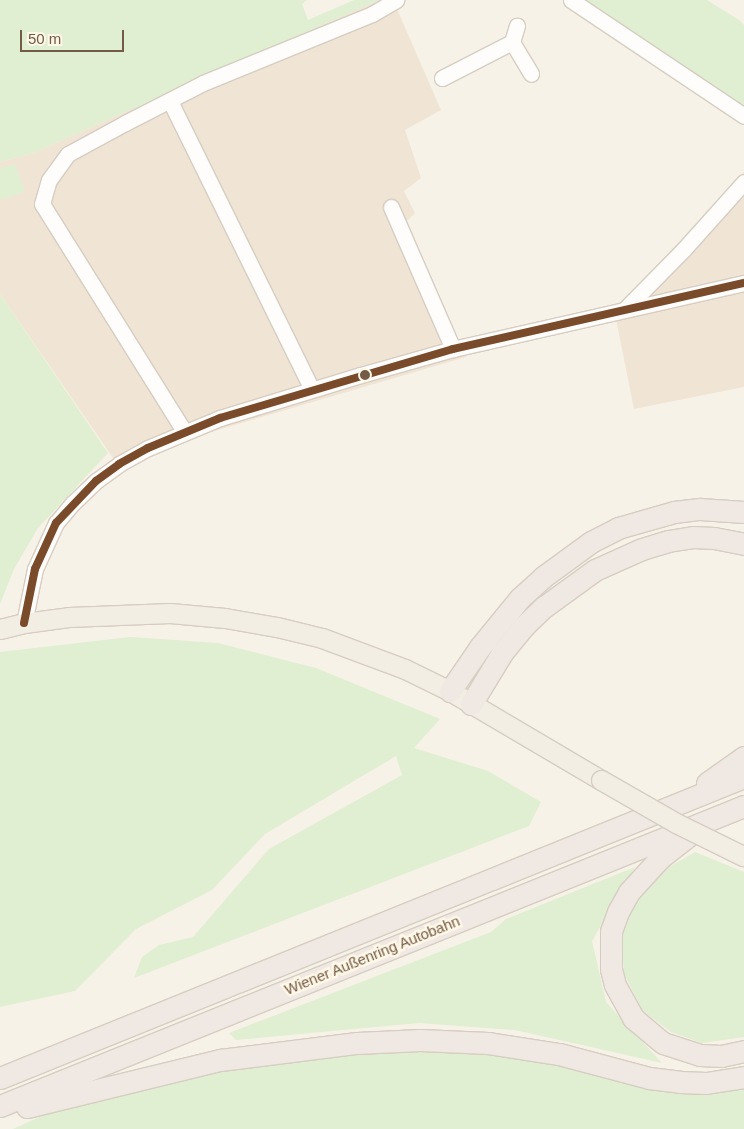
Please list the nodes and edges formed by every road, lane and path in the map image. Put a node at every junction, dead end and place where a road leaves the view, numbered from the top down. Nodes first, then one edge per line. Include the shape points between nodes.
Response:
1 (396, 0) edge
2 (571, 0) edge
3 (517, 26) dead end
4 (512, 42) junction
5 (531, 74) dead end
6 (442, 78) dead end
7 (170, 100) junction
8 (744, 116) edge
9 (744, 182) edge
10 (391, 207) dead end
11 (744, 283) edge
12 (624, 310) junction
13 (453, 349) junction
14 (312, 389) junction
15 (184, 431) junction
16 (744, 512) edge
17 (744, 544) edge
18 (24, 623) junction
19 (0, 629) edge
20 (450, 691) junction
21 (472, 704) junction
22 (744, 757) edge
23 (744, 777) edge
24 (678, 803) junction
25 (744, 806) edge
26 (710, 819) junction
27 (743, 856) edge
28 (744, 1051) edge
29 (744, 1077) edge
30 (0, 1078) edge
31 (0, 1106) edge
32 (0, 1114) edge

1 - 7 street via 372,14
2 - 8 street
3 - 4 street
4 - 5 street
4 - 6 street
7 - 14 street
7 - 15 street via 68,154 49,180 42,204
9 - 12 street
10 - 13 street
11 - 12 street
12 - 13 street
13 - 14 street
14 - 15 street
15 - 18 street via 119,464 73,503 56,523 35,569
16 - 20 highway via 700,509 674,512 618,528 591,542 520,598
17 - 21 highway via 693,537 668,541 595,570 524,626 502,653
18 - 19 main road
18 - 20 main road via 123,614 170,613 225,618 322,638 405,669
20 - 21 main road
21 - 27 main road, bridge via 676,823
22 - 24 highway
23 - 24 highway, Wiener Außenring Autobahn
24 - 30 highway, Wiener Außenring Autobahn
25 - 26 highway, Wiener Außenring Autobahn
26 - 28 highway via 660,858 629,892 611,931 611,969 615,985 633,1018 663,1043 700,1055 721,1056
26 - 31 highway, Wiener Außenring Autobahn
29 - 32 highway via 706,1083 649,1078 559,1054 488,1042 420,1040 357,1043 220,1060 107,1085

